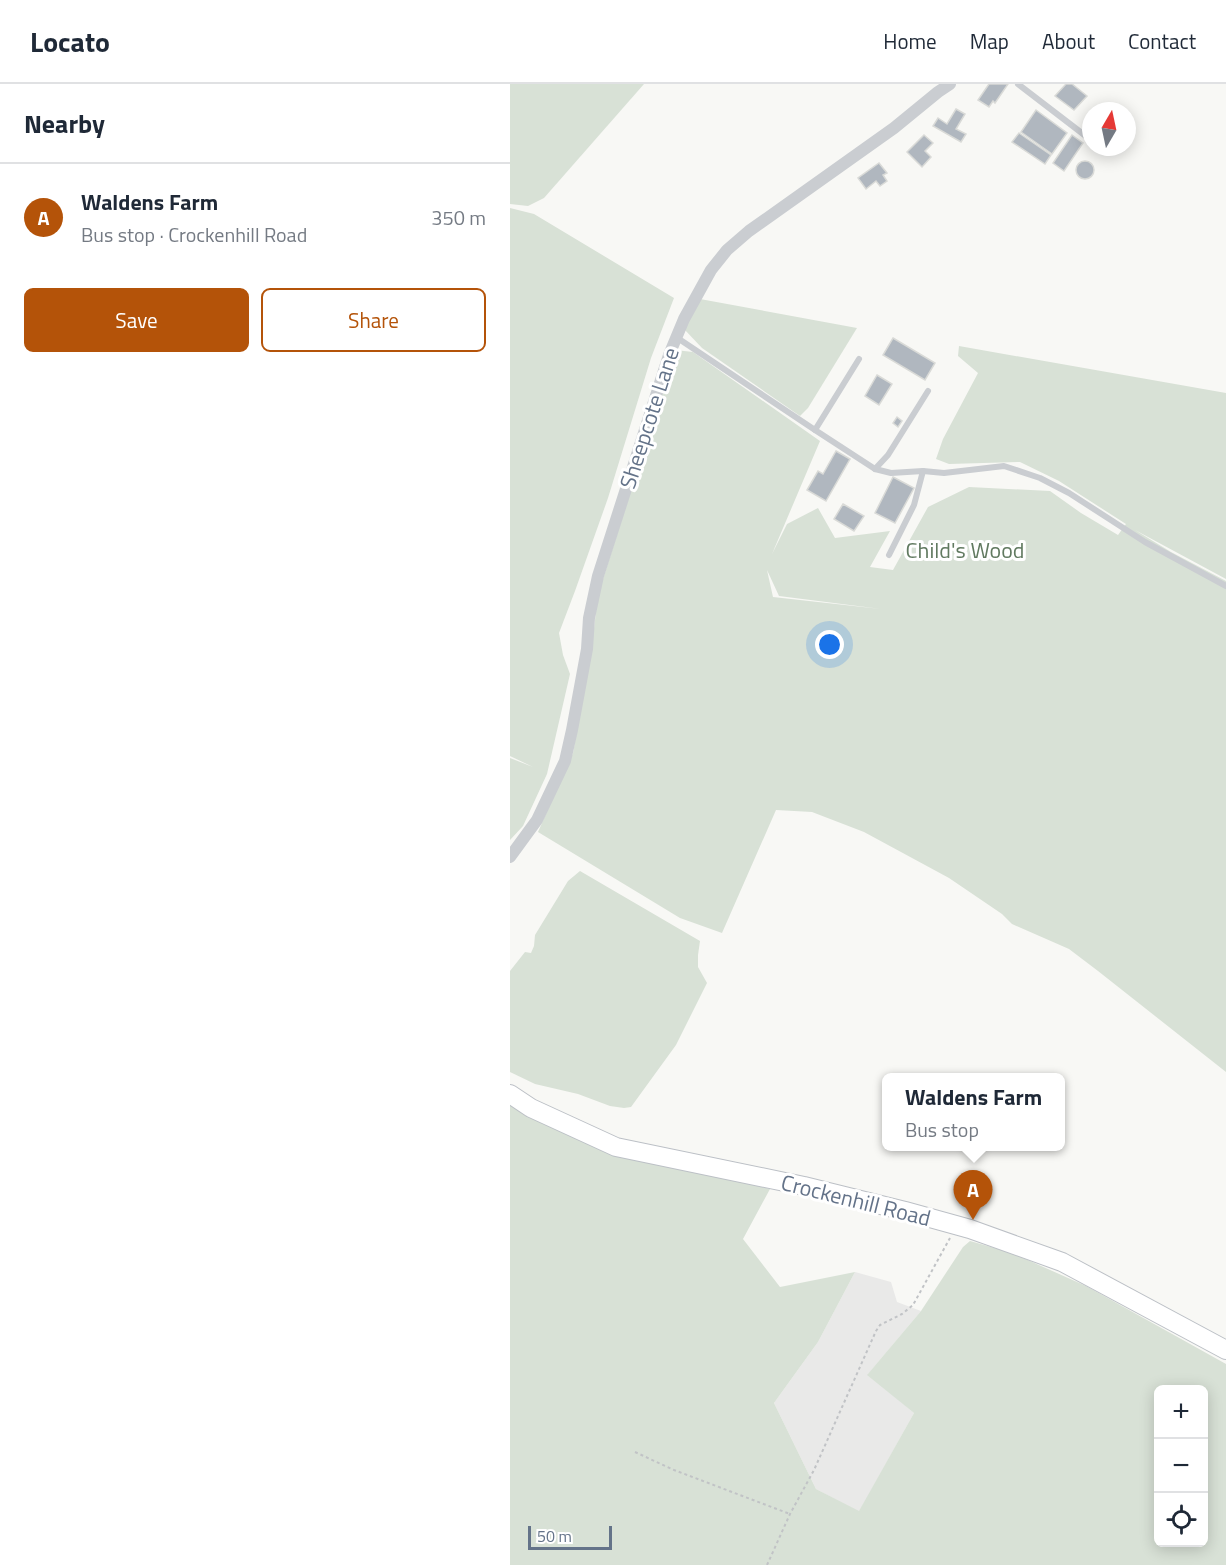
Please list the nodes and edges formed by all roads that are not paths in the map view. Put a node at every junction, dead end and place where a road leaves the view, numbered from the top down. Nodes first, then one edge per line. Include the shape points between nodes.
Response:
1 (950, 84) edge
2 (1017, 84) edge
3 (1082, 133) edge
4 (676, 336) junction
5 (859, 359) dead end
6 (928, 391) dead end
7 (815, 430) junction
8 (875, 469) junction
9 (923, 471) junction
10 (889, 555) dead end
11 (1226, 586) edge
12 (510, 857) edge
13 (510, 1094) edge
14 (1226, 1350) edge

1 - 4 street, Sheepcote Lane via 727,250 711,270
2 - 3 lane
4 - 7 lane
4 - 12 street, Sheepcote Lane via 598,576 565,761 537,820
5 - 7 lane
6 - 8 lane
7 - 8 lane
8 - 9 lane via 891,473
9 - 10 lane via 915,505
9 - 11 lane via 944,473 1004,466 1040,478
13 - 14 main road, Crockenhill Road via 531,1108 616,1147 804,1186 955,1225 1062,1262

